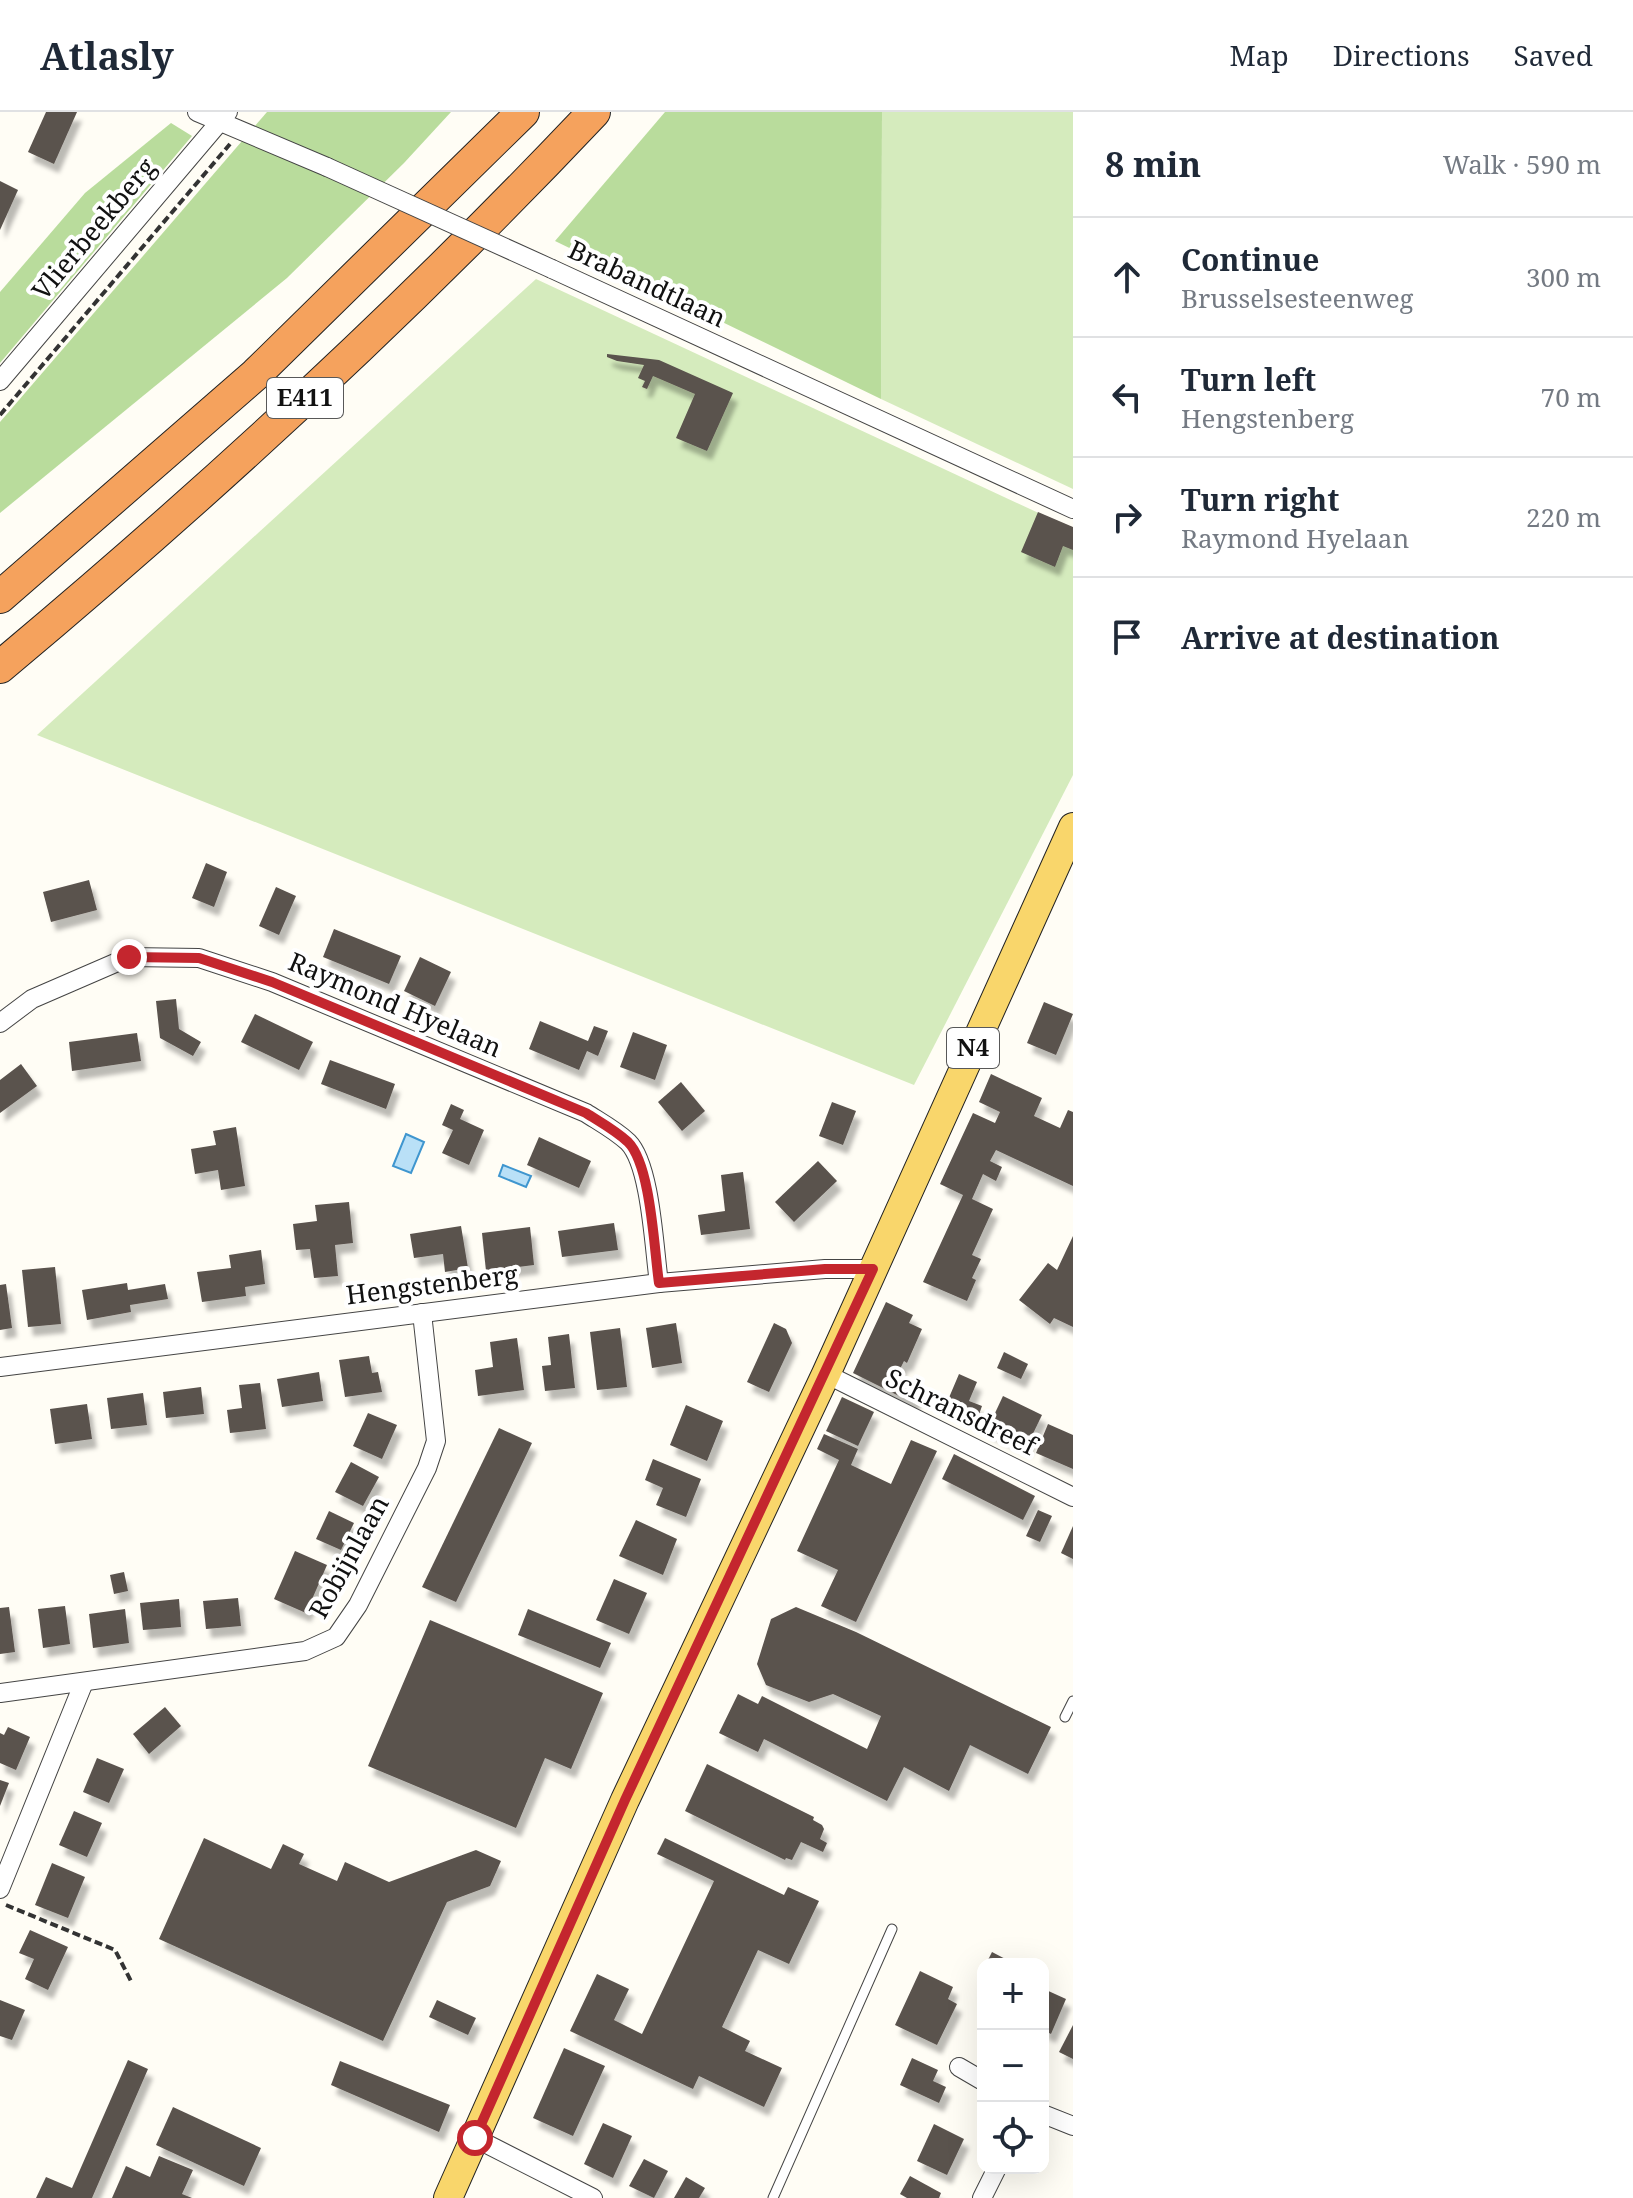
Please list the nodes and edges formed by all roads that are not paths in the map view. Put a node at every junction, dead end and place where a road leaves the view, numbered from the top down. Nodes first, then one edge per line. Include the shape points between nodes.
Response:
1 (197, 112) edge
2 (523, 112) edge
3 (594, 112) edge
4 (224, 117) edge
5 (0, 381) edge
6 (1073, 509) edge
7 (0, 597) edge
8 (0, 667) edge
9 (1073, 827) edge
10 (0, 1023) edge
11 (873, 1269) junction
12 (659, 1283) junction
13 (422, 1313) junction
14 (0, 1367) edge
15 (826, 1374) junction
16 (1073, 1497) edge
17 (84, 1682) junction
18 (0, 1693) edge
19 (1073, 1701) edge
20 (1065, 1717) dead end
21 (0, 1889) edge
22 (892, 1929) dead end
23 (959, 2067) dead end
24 (977, 2078) edge
25 (1049, 2116) edge
26 (1073, 2126) edge
27 (475, 2138) junction
28 (994, 2174) edge
29 (448, 2198) edge
30 (593, 2198) edge
31 (773, 2198) edge
32 (982, 2198) edge

1 - 4 street, Brabandtlaan
2 - 7 highway, E411 via 256,374
3 - 8 highway, E411 via 293,410
4 - 5 street, Vlierbeekberg
4 - 6 street, Brabandtlaan, bridge via 241,131
9 - 11 main road, N4
10 - 12 street, Raymond Hyelaan via 32,999 129,957 199,958 272,982 586,1113 630,1144 645,1179
11 - 12 street, Hengstenberg
11 - 15 main road, N4
12 - 13 street, Hengstenberg
13 - 14 street, Hengstenberg
13 - 17 street, Robijnlaan via 436,1441 358,1605 336,1637 305,1651
15 - 16 street, Schransdreef
15 - 27 main road, N4 via 625,1800
17 - 18 street, Robijnlaan
17 - 21 street
19 - 20 lane
22 - 31 lane
23 - 24 street
25 - 26 street
27 - 29 main road, N4
27 - 30 street
28 - 32 street

